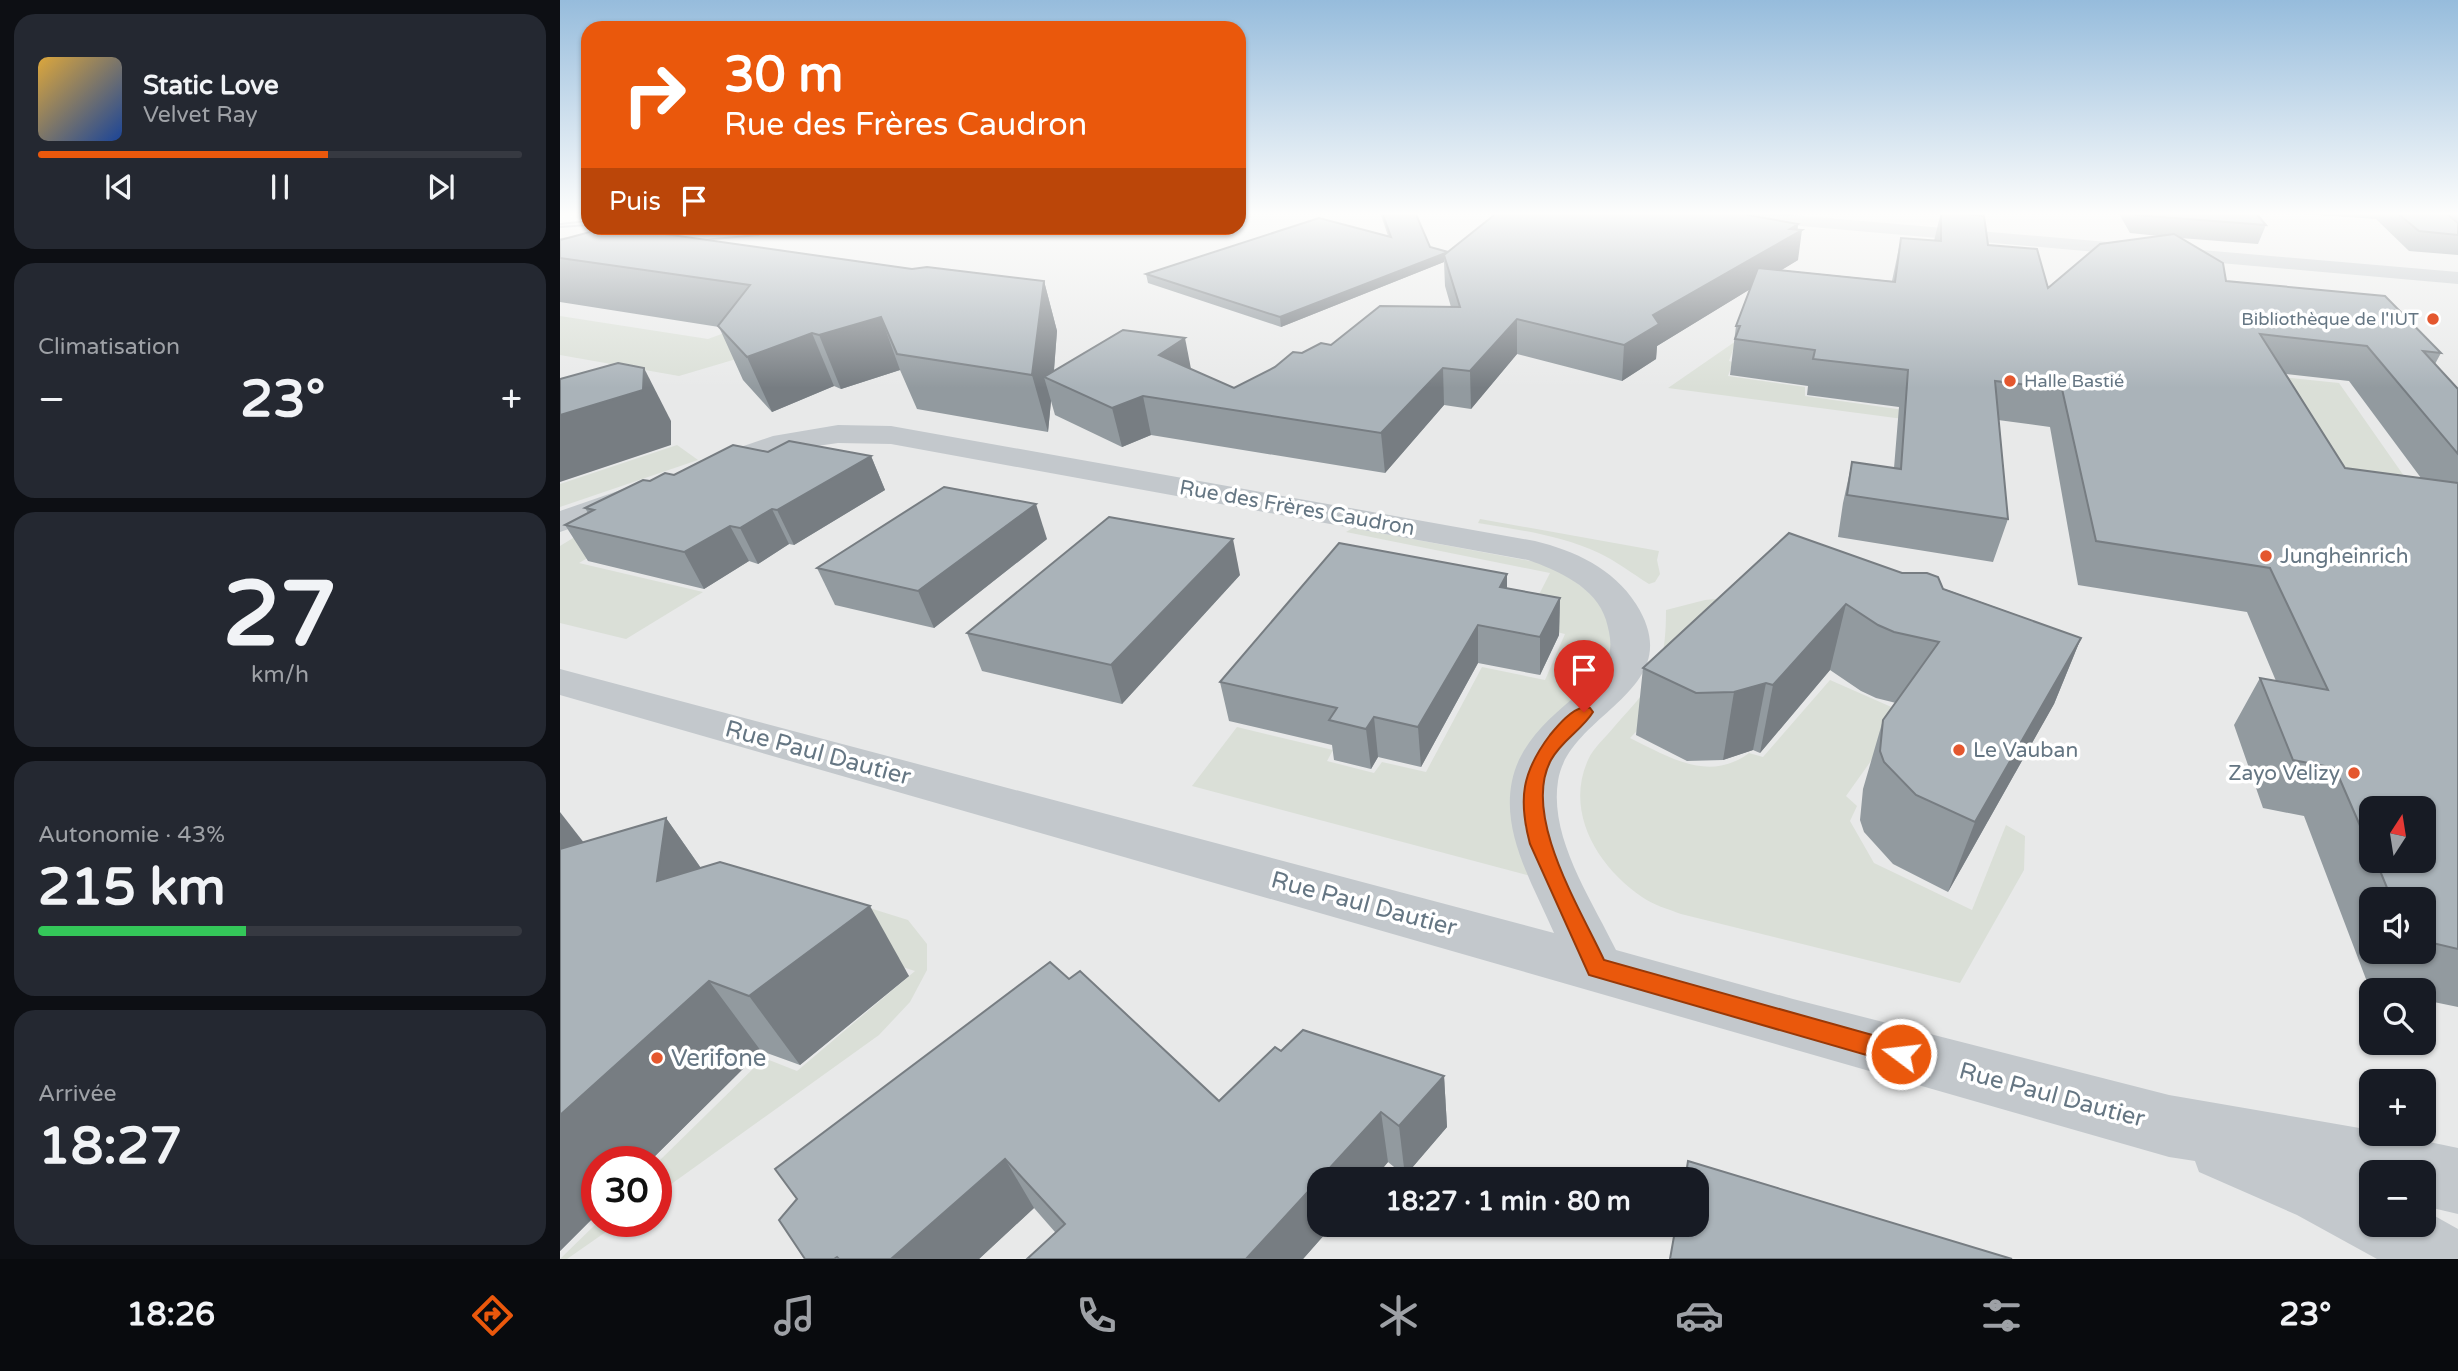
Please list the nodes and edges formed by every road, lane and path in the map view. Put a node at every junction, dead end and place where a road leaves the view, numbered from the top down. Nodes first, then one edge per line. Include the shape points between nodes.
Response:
1 (2354, 271) edge
2 (2401, 275) junction
3 (2458, 278) edge
4 (2458, 284) edge
5 (560, 522) edge
6 (560, 682) edge
7 (1597, 968) junction
8 (2169, 1126) junction
9 (2361, 1160) edge
10 (2436, 1176) edge
11 (2458, 1181) edge
12 (2359, 1213) edge
13 (2405, 1237) edge
14 (2444, 1259) edge

1 - 2 street
2 - 3 street
2 - 4 street
5 - 7 street, Rue des Frères Caudron via 783,442 838,433 891,435 1567,561 1608,590 1628,624 1631,643 1617,682 1553,742 1541,760 1533,789 1540,844
6 - 7 street, Rue Paul Dautier
7 - 8 street, Rue Paul Dautier
8 - 9 street, Rue Paul Dautier
8 - 12 street, Rue Paul Dautier
10 - 11 street
13 - 14 street

